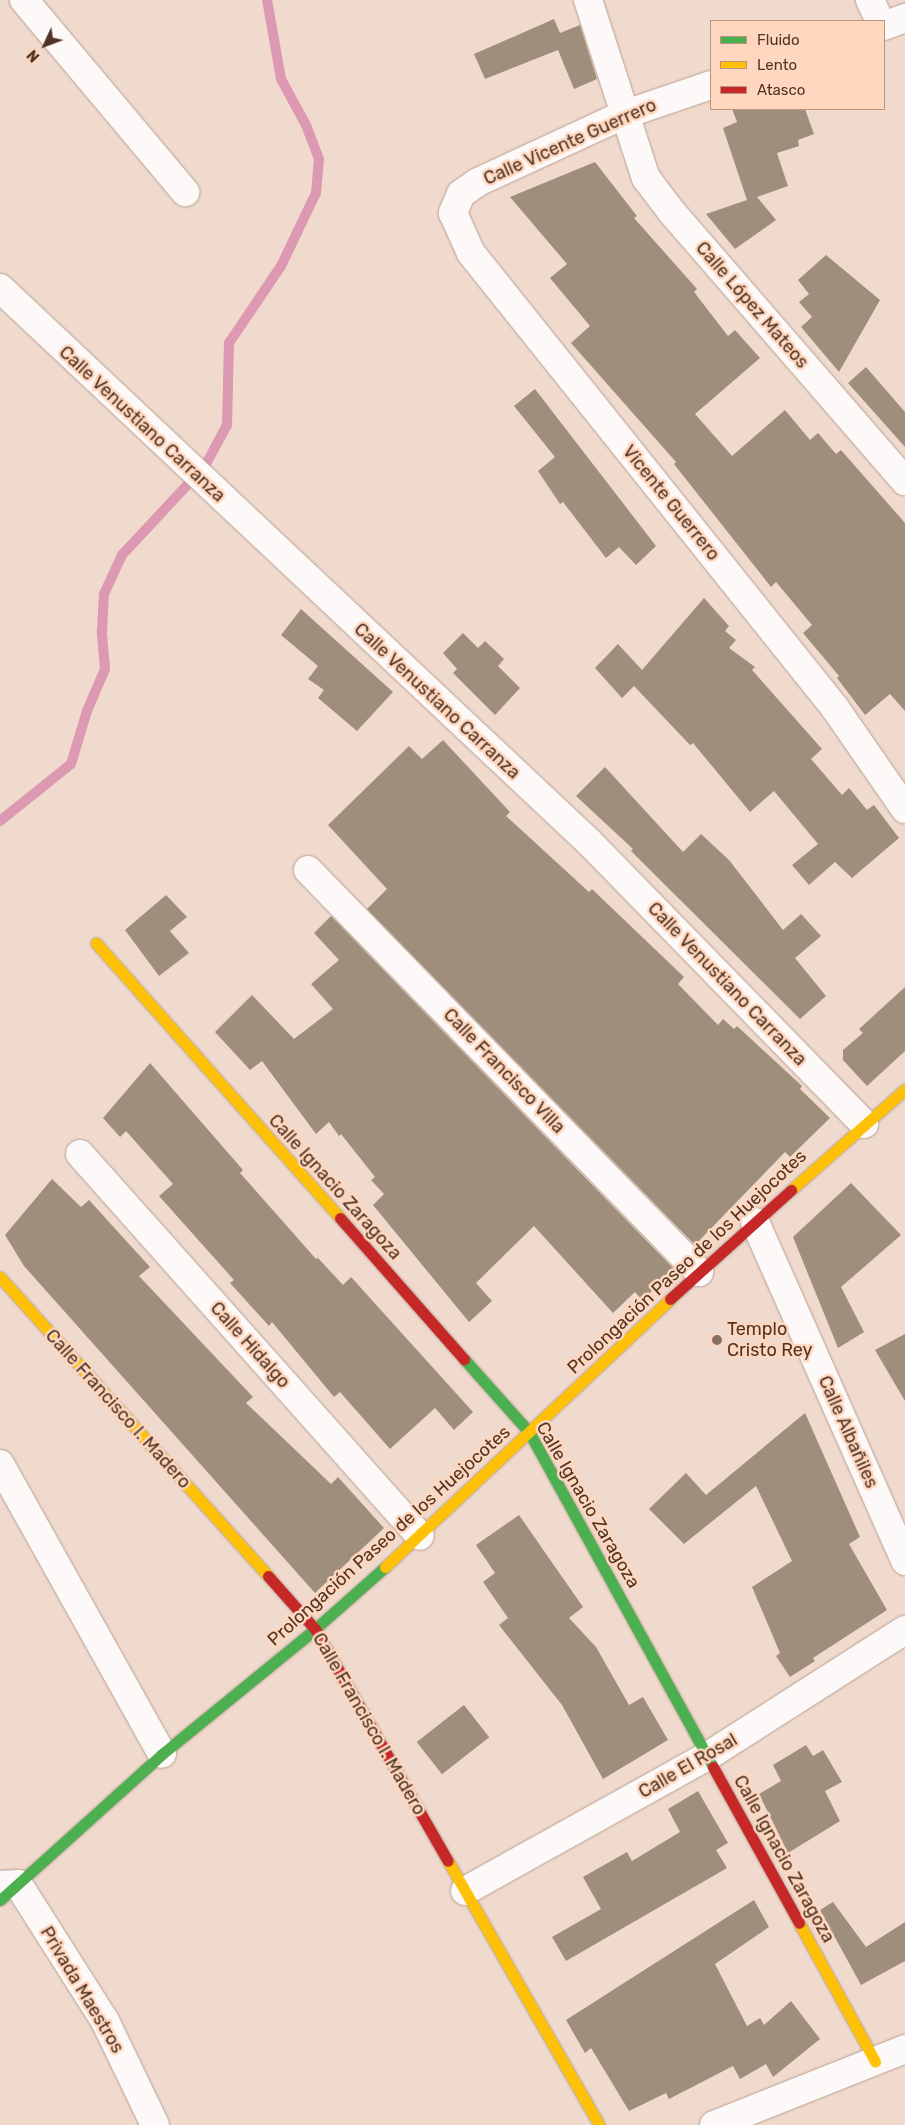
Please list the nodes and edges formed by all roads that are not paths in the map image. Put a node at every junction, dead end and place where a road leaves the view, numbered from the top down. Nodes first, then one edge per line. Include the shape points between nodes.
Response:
1 (24, 0) edge
2 (588, 0) edge
3 (870, 0) edge
4 (905, 18) edge
5 (880, 20) edge
6 (885, 26) edge
7 (710, 85) edge
8 (623, 115) junction
9 (184, 192) dead end
10 (461, 194) joint
11 (0, 288) edge
12 (905, 481) edge
13 (905, 808) edge
14 (308, 870) dead end
15 (96, 943) dead end
16 (905, 1089) edge
17 (864, 1124) junction
18 (80, 1154) dead end
19 (755, 1222) junction
20 (699, 1272) junction
21 (0, 1277) edge
22 (529, 1432) junction
23 (0, 1464) edge
24 (420, 1536) junction
25 (905, 1560) edge
26 (315, 1629) junction
27 (905, 1630) edge
28 (162, 1754) junction
29 (708, 1756) junction
30 (6, 1890) edge
31 (466, 1891) junction
32 (905, 2049) edge
33 (876, 2061) junction
34 (155, 2125) edge
35 (599, 2125) edge
36 (714, 2125) edge

1 - 9 street
2 - 8 street, Calle López Mateos
3 - 5 street
4 - 6 street
7 - 8 street, Calle Vicente Guerrero
8 - 10 street, Calle Vicente Guerrero via 478,182
8 - 12 street, Calle López Mateos via 646,178 670,210
10 - 13 street, Vicente Guerrero via 453,214 471,253 834,708
11 - 17 street, Calle Venustiano Carranza via 589,842
14 - 20 street, Calle Francisco Villa
15 - 22 street, Calle Ignacio Zaragoza
16 - 17 street, Prolongación Paseo de los Huejocotes
17 - 19 street, Prolongación Paseo de los Huejocotes
18 - 24 street, Calle Hidalgo
19 - 20 street, Prolongación Paseo de los Huejocotes
19 - 25 street, Calle Albañiles
20 - 22 street, Prolongación Paseo de los Huejocotes
21 - 26 street, Calle Francisco I. Madero
22 - 24 street, Prolongación Paseo de los Huejocotes
22 - 29 street, Calle Ignacio Zaragoza
23 - 28 street
24 - 26 street, Prolongación Paseo de los Huejocotes
26 - 28 street, Prolongación Paseo de los Huejocotes
26 - 31 street, Calle Francisco I. Madero
27 - 29 street, Calle El Rosal
28 - 30 street, Prolongación Paseo de los Huejocotes
29 - 31 street, Calle El Rosal
29 - 33 street, Calle Ignacio Zaragoza
30 - 34 street, Privada Maestros via 105,2021
31 - 35 street, Calle Francisco I. Madero
32 - 33 street
33 - 36 street

